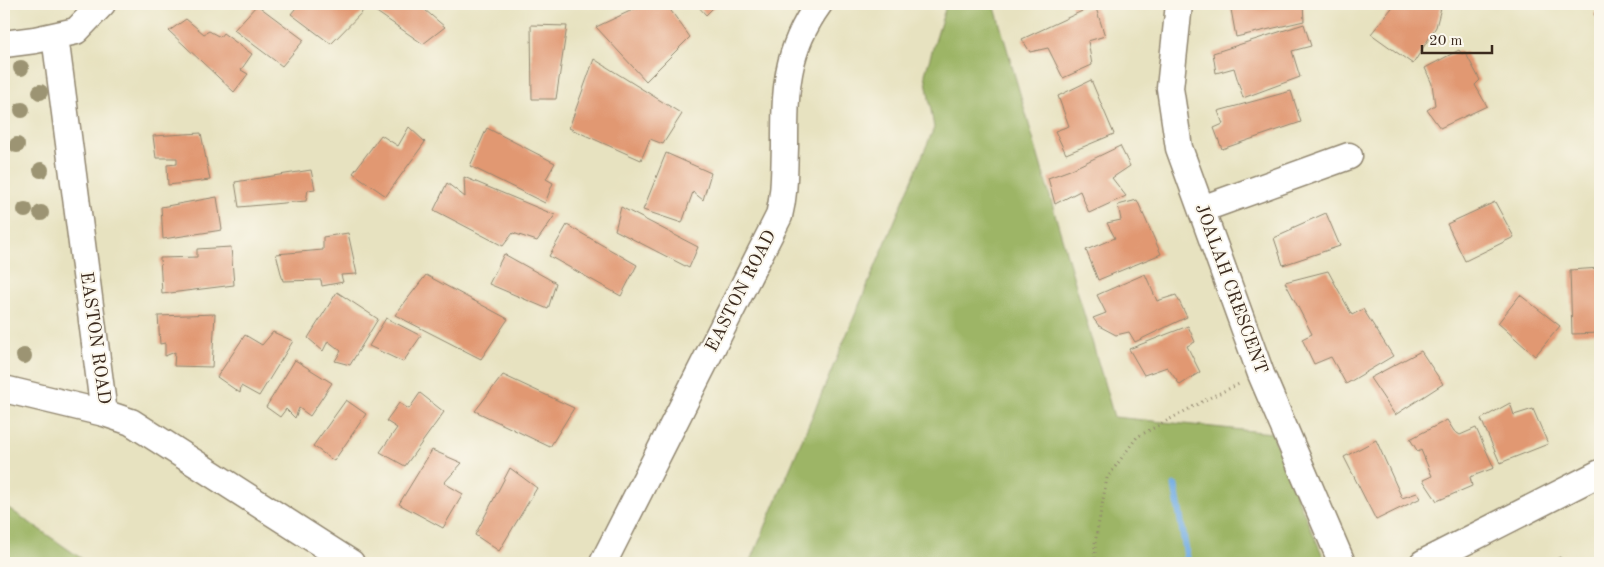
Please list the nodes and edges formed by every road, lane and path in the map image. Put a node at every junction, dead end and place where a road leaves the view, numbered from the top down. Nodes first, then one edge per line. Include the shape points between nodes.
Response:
1 (102, 4) edge
2 (818, 4) edge
3 (1179, 4) edge
4 (55, 36) junction
5 (4, 44) edge
6 (1350, 156) dead end
7 (1202, 209) junction
8 (1261, 374) junction
9 (4, 389) edge
10 (104, 412) junction
11 (1600, 473) edge
12 (351, 563) edge
13 (603, 563) edge
14 (1095, 563) edge
15 (1342, 563) edge
16 (1423, 563) edge

1 - 4 street via 76,31
2 - 13 street, EASTON ROAD via 793,52 788,75 784,195 779,216
3 - 7 street, JOALAH CRESCENT via 1170,88 1179,148
4 - 5 street
4 - 10 street, EASTON ROAD
6 - 7 street
7 - 8 street, JOALAH CRESCENT
8 - 14 path via 1137,437 1107,478 1095,543
8 - 15 street, JOALAH CRESCENT
9 - 10 street
10 - 12 street, EASTON ROAD via 131,422
11 - 16 street

